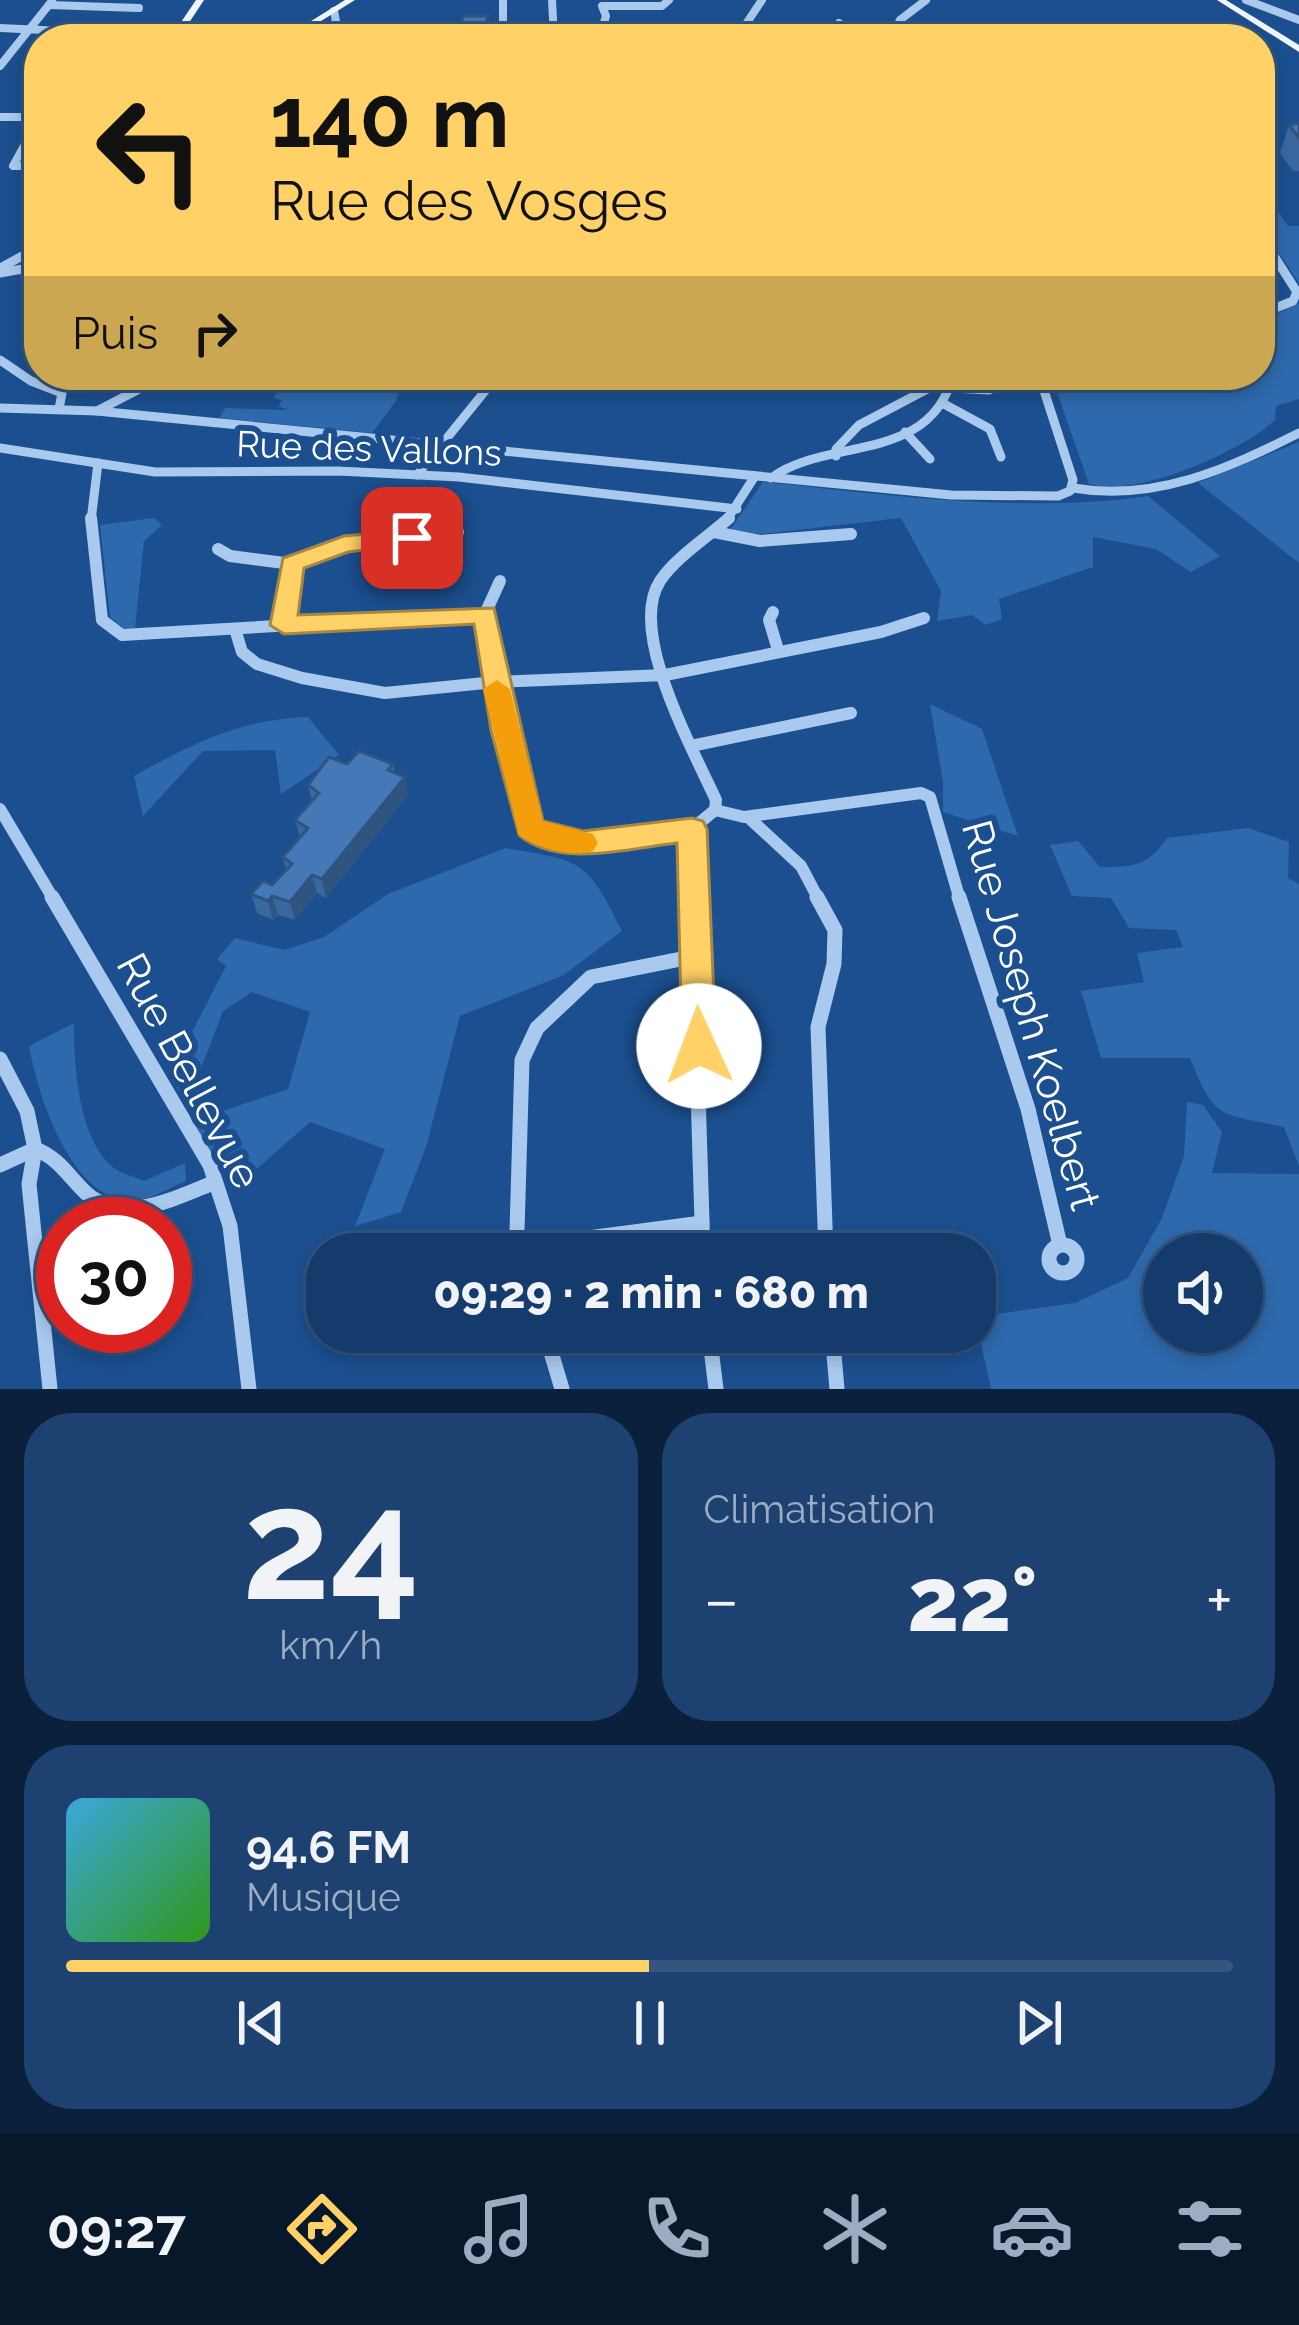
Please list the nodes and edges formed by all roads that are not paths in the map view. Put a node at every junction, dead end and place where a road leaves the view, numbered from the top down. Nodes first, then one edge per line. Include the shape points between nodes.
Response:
1 (200, 0) edge
2 (352, 0) edge
3 (669, 0) edge
4 (926, 0) edge
5 (1221, 0) edge
6 (1246, 0) edge
7 (51, 2) edge
8 (95, 3) edge
9 (335, 7) edge
10 (140, 8) dead end
11 (1299, 20) edge
12 (181, 24) edge
13 (309, 24) edge
14 (604, 24) edge
15 (898, 24) edge
16 (1259, 24) edge
17 (24, 39) edge
18 (0, 66) edge
19 (24, 146) edge
20 (24, 166) edge
21 (1275, 257) edge
22 (1275, 309) edge
23 (52, 390) edge
24 (135, 390) edge
25 (487, 390) edge
26 (931, 390) edge
27 (949, 390) edge
28 (1044, 390) edge
29 (944, 404) junction
30 (0, 408) edge
31 (58, 409) junction
32 (97, 411) junction
33 (905, 432) junction
34 (1299, 433) edge
35 (442, 445) junction
36 (0, 448) edge
37 (836, 456) junction
38 (1001, 457) dead end
39 (930, 459) dead end
40 (98, 464) junction
41 (417, 475) junction
42 (755, 476) junction
43 (771, 478) junction
44 (1073, 488) junction
45 (737, 509) junction
46 (458, 532) dead end
47 (714, 532) junction
48 (851, 534) dead end
49 (218, 549) dead end
50 (292, 564) junction
51 (500, 581) dead end
52 (773, 611) dead end
53 (485, 614) junction
54 (924, 618) dead end
55 (284, 625) junction
56 (235, 629) junction
57 (778, 650) junction
58 (665, 675) junction
59 (495, 682) junction
60 (851, 713) dead end
61 (691, 746) junction
62 (0, 809) edge
63 (715, 810) junction
64 (748, 817) junction
65 (692, 829) junction
66 (696, 956) junction
67 (0, 1059) edge
68 (35, 1149) junction
69 (0, 1165) edge
70 (213, 1183) junction
71 (702, 1223) junction
72 (518, 1233) edge
73 (635, 1233) edge
74 (702, 1233) edge
75 (825, 1233) edge
76 (1060, 1245) dead end
77 (551, 1353) edge
78 (712, 1353) edge
79 (834, 1353) edge
80 (50, 1389) edge
81 (248, 1389) edge
82 (562, 1389) edge
83 (716, 1389) edge
84 (837, 1389) edge

1 - 12 main road
2 - 9 main road
3 - 14 street via 602,6
4 - 15 street
5 - 16 main road
6 - 11 street
7 - 8 street
8 - 10 street
9 - 13 main road
17 - 18 street
19 - 20 street via 13,166
21 - 22 street via 1298,292
23 - 31 street via 65,396
24 - 32 street
25 - 35 street
26 - 37 street via 859,425
27 - 29 street
28 - 44 street
29 - 33 street
29 - 38 street via 988,428
30 - 31 street
31 - 32 street
32 - 35 street
33 - 37 street
33 - 39 street
34 - 44 street via 1164,486 1109,494
35 - 41 street
35 - 42 street
36 - 40 street, Rue des Vallons
37 - 43 street
40 - 41 street, Rue des Vallons via 154,472
40 - 56 street via 94,575 106,627 122,635
41 - 45 street, Rue des Vallons
42 - 43 street
42 - 45 street
43 - 44 street via 1041,498
45 - 47 street
46 - 50 street via 344,544
47 - 48 street via 760,541
47 - 58 street via 650,600 648,622
49 - 50 street
50 - 55 street
51 - 53 street
52 - 57 street
53 - 55 street
53 - 59 street
54 - 57 street
55 - 56 street
56 - 59 street via 242,652 257,664 302,678 385,693
57 - 58 street
58 - 59 street
58 - 61 street
59 - 65 street via 537,833 583,843
60 - 61 street
61 - 63 street
62 - 70 street, Rue Bellevue via 210,1165
63 - 64 street
63 - 65 street
64 - 75 street via 801,866 835,930 818,1027
64 - 76 street, Rue Joseph Koelbert via 921,793 933,804 1028,1109
65 - 66 street
66 - 71 street
66 - 72 street via 591,977 537,1028 522,1060
67 - 68 street via 28,1111
68 - 69 street
68 - 70 street via 55,1156 91,1198 121,1208
68 - 80 street via 29,1184
70 - 81 street, Rue Bellevue via 230,1226
71 - 73 street
71 - 74 street
77 - 82 street
78 - 83 street
79 - 84 street

